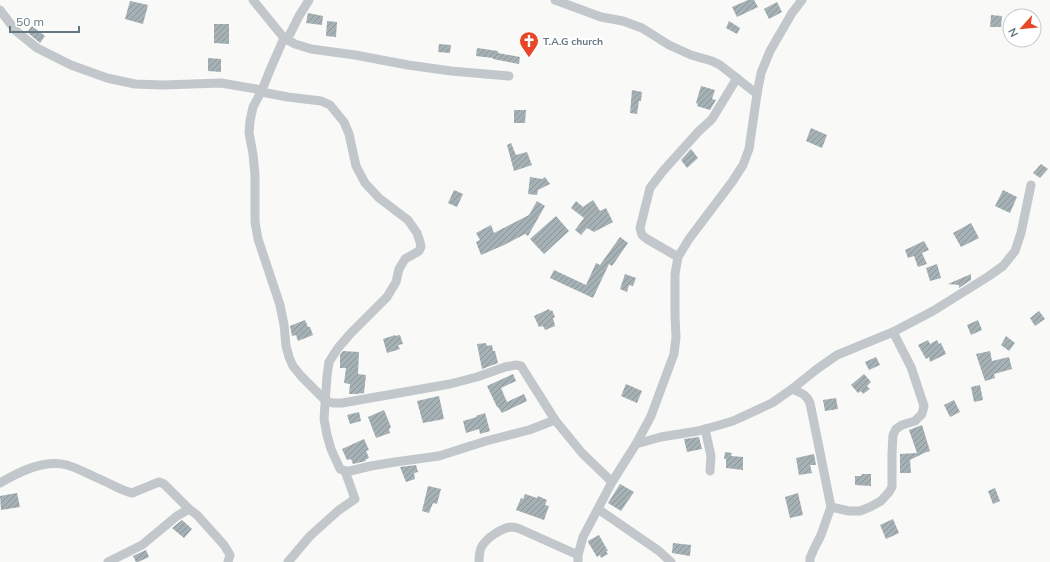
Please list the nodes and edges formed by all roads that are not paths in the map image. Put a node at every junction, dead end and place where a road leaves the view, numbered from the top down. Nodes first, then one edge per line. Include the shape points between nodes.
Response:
1 (252, 0) edge
2 (309, 0) edge
3 (555, 0) edge
4 (802, 0) edge
5 (0, 10) edge
6 (285, 39) junction
7 (509, 76) dead end
8 (737, 78) junction
9 (262, 91) junction
10 (757, 94) junction
11 (1031, 186) dead end
12 (678, 257) junction
13 (893, 332) junction
14 (792, 389) junction
15 (326, 401) junction
16 (556, 420) junction
17 (705, 429) junction
18 (636, 444) junction
19 (345, 471) junction
20 (710, 471) dead end
21 (612, 482) junction
22 (0, 483) edge
23 (831, 508) junction
24 (189, 509) junction
25 (598, 509) junction
26 (578, 558) edge
27 (108, 562) edge
28 (228, 562) edge
29 (288, 562) edge
30 (479, 562) edge
31 (671, 562) edge
32 (810, 562) edge

1 - 6 street
2 - 6 street
3 - 8 street via 601,17 642,28 669,45 720,65
4 - 10 street via 770,51 760,73
5 - 9 street via 16,31 37,48 71,65 107,78 134,84 162,85 221,82
6 - 7 street via 311,49 451,71
6 - 9 street
8 - 10 street
8 - 12 street via 712,119 650,188 640,228 642,235
9 - 15 street via 253,107 249,133 255,175 257,233 280,305 289,357 301,376
9 - 15 street via 321,101 330,105 344,122 356,166 365,183 379,198 408,220 420,242 419,250 405,259 399,269 396,282 387,297 351,333 329,362
10 - 12 street via 749,148 743,165 688,239
11 - 13 street via 1015,251 1003,266 933,311
12 - 18 street via 674,274 674,354 651,416
13 - 14 street via 837,355
13 - 23 street via 917,385 924,406 922,414 915,421 896,429 893,435 892,487 881,501 860,511
14 - 17 street via 772,403 733,421
14 - 23 street via 804,394 810,403
15 - 16 street via 342,403 450,384 516,365 521,366
15 - 19 street via 326,435 340,469
16 - 19 street via 440,456
16 - 21 street via 582,453
17 - 18 street
17 - 20 street via 712,463
18 - 21 street
19 - 29 street via 355,499 310,536
21 - 25 street
22 - 24 street via 18,473 55,463 67,465 132,493 159,482
23 - 32 street
24 - 27 street via 142,545
24 - 28 street via 224,545 230,555
25 - 26 street via 583,537
25 - 31 street
26 - 30 street via 520,529 510,527 489,538 481,547

